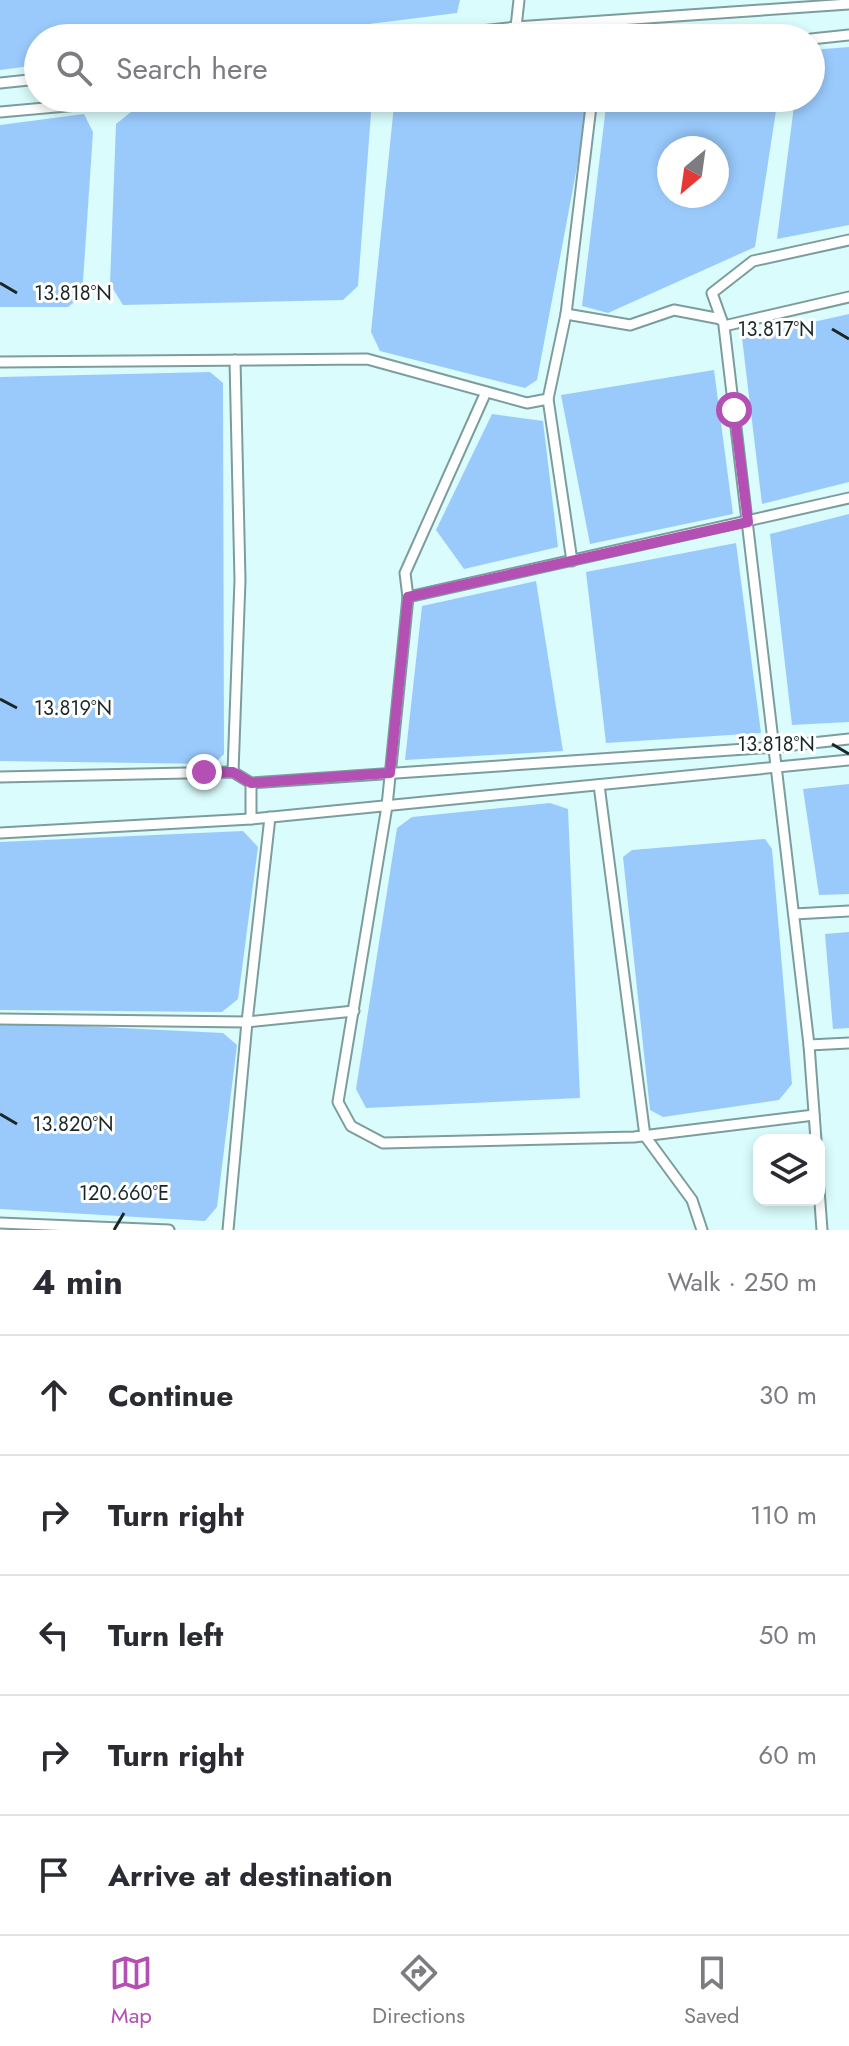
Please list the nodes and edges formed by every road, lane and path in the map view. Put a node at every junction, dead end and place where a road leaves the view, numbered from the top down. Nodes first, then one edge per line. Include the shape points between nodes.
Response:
1 (519, 0) edge
2 (827, 3) edge
3 (849, 4) edge
4 (516, 24) edge
5 (555, 24) edge
6 (849, 35) edge
7 (825, 38) edge
8 (24, 80) edge
9 (0, 83) edge
10 (24, 110) edge
11 (0, 112) edge
12 (590, 112) edge
13 (849, 240) edge
14 (849, 297) edge
15 (566, 314) junction
16 (722, 322) junction
17 (235, 360) junction
18 (0, 362) edge
19 (486, 392) junction
20 (548, 399) junction
21 (849, 498) edge
22 (748, 522) junction
23 (572, 561) junction
24 (408, 597) junction
25 (849, 739) edge
26 (775, 747) junction
27 (849, 760) edge
28 (778, 767) junction
29 (233, 772) junction
30 (390, 773) junction
31 (0, 777) edge
32 (251, 783) junction
33 (599, 785) junction
34 (387, 806) junction
35 (270, 817) junction
36 (251, 819) junction
37 (0, 833) edge
38 (849, 911) edge
39 (794, 914) junction
40 (354, 1011) junction
41 (0, 1019) edge
42 (247, 1022) junction
43 (849, 1043) edge
44 (809, 1045) junction
45 (814, 1115) junction
46 (816, 1134) edge
47 (645, 1136) junction
48 (820, 1206) edge
49 (0, 1223) edge
50 (169, 1230) edge
51 (228, 1230) edge
52 (702, 1230) edge
53 (822, 1230) edge

1 - 4 lane
2 - 3 lane
2 - 5 lane
6 - 7 lane
8 - 9 lane
10 - 11 lane
12 - 15 lane
13 - 16 lane via 753,261 712,293
14 - 16 lane
15 - 16 lane via 630,325 674,310
15 - 20 lane
16 - 22 lane
17 - 18 lane
17 - 19 lane via 367,359
17 - 29 lane via 240,580
19 - 20 lane via 527,403
19 - 24 lane via 405,573
20 - 23 lane
21 - 22 lane
22 - 23 lane
22 - 26 lane
23 - 24 lane
24 - 30 lane
25 - 26 lane
26 - 28 lane
26 - 30 lane
27 - 28 lane
28 - 33 lane
28 - 39 lane
29 - 31 lane
29 - 32 lane
30 - 32 lane
30 - 34 lane
32 - 36 lane
33 - 34 lane
33 - 47 lane
34 - 35 lane
34 - 40 lane
35 - 36 lane
35 - 42 lane
36 - 37 lane
38 - 39 lane
39 - 44 lane
40 - 42 lane
40 - 47 lane via 338,1102 351,1126 383,1143
41 - 42 lane
42 - 51 lane
43 - 44 lane
44 - 45 lane
45 - 46 lane
45 - 47 lane
47 - 52 lane via 692,1200
48 - 53 lane
49 - 50 lane

